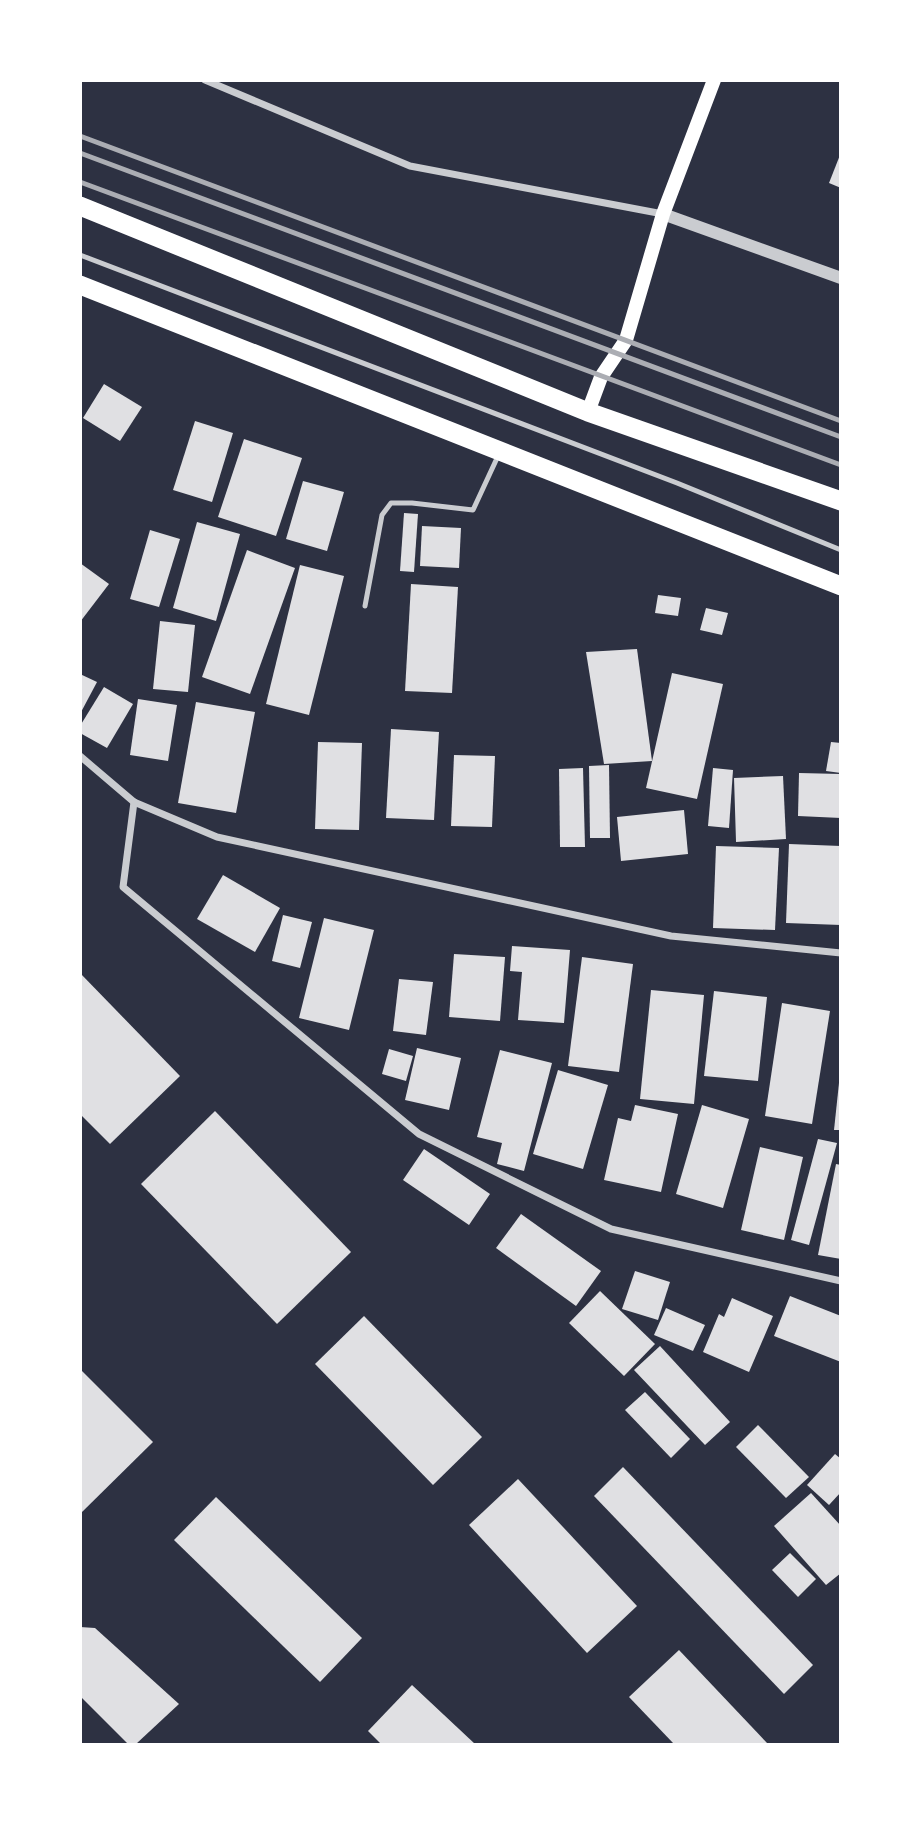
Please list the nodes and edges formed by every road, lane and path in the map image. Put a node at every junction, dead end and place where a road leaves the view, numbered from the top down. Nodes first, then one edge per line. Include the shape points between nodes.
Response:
1 (205, 80) edge
2 (714, 80) edge
3 (80, 206) edge
4 (663, 214) junction
5 (80, 255) edge
6 (841, 278) edge
7 (80, 285) edge
8 (588, 412) junction
9 (500, 450) junction
10 (841, 501) edge
11 (841, 550) edge
12 (841, 586) edge
13 (365, 606) dead end
14 (80, 756) edge
15 (134, 802) junction
16 (841, 953) edge
17 (841, 1281) edge

1 - 4 street via 410,166
2 - 4 main road
3 - 8 highway
4 - 6 street
4 - 8 main road via 626,340 601,377
5 - 11 lane
7 - 9 highway
8 - 10 highway
9 - 12 highway
9 - 13 lane via 473,510 391,503 382,515
14 - 15 street
15 - 16 street via 217,837 657,933
15 - 17 street via 123,887 419,1134 611,1229

